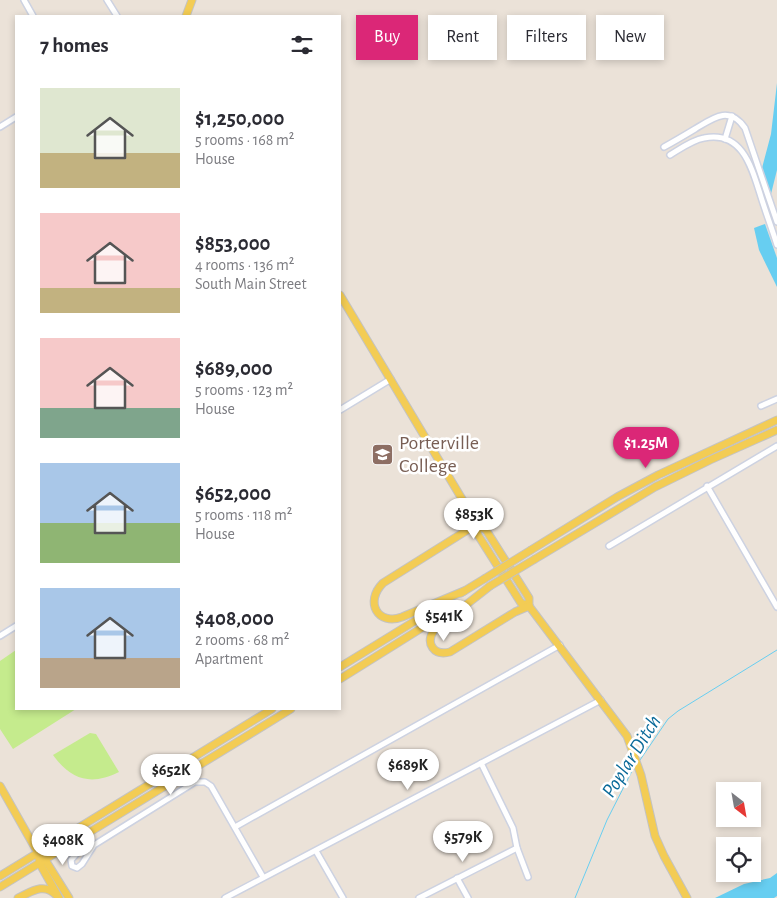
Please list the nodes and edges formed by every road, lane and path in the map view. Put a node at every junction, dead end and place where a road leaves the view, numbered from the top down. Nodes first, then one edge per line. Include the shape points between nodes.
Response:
1 (24, 0) edge
2 (107, 0) edge
3 (192, 3) edge
4 (32, 15) edge
5 (116, 15) edge
6 (181, 15) edge
7 (186, 15) edge
8 (732, 116) junction
9 (15, 118) edge
10 (0, 127) edge
11 (683, 136) junction
12 (725, 139) junction
13 (688, 144) junction
14 (664, 147) dead end
15 (670, 155) dead end
16 (761, 175) junction
17 (754, 177) junction
18 (777, 222) edge
19 (777, 245) edge
20 (341, 297) edge
21 (391, 379) junction
22 (777, 399) edge
23 (761, 406) dead end
24 (341, 409) edge
25 (777, 420) edge
26 (777, 430) edge
27 (777, 446) edge
28 (707, 486) junction
29 (477, 524) junction
30 (609, 546) dead end
31 (490, 586) junction
32 (464, 591) junction
33 (530, 606) junction
34 (777, 607) edge
35 (15, 627) edge
36 (0, 636) edge
37 (560, 645) junction
38 (341, 666) edge
39 (341, 678) edge
40 (601, 700) junction
41 (270, 710) edge
42 (289, 710) edge
43 (481, 763) junction
44 (0, 786) edge
45 (235, 827) junction
46 (94, 845) junction
47 (517, 848) junction
48 (316, 851) junction
49 (38, 853) junction
50 (47, 859) junction
51 (40, 864) junction
52 (0, 876) edge
53 (264, 877) junction
54 (528, 877) dead end
55 (457, 878) junction
56 (0, 887) edge
57 (18, 898) edge
58 (58, 898) edge
59 (68, 898) edge
60 (225, 898) edge
61 (344, 898) edge
62 (419, 898) edge
63 (468, 898) edge
64 (687, 898) edge

1 - 4 street
2 - 5 street
3 - 6 main road
3 - 7 main road
8 - 11 street via 712,118
8 - 12 street
8 - 16 street via 745,128
9 - 10 street
11 - 13 street
11 - 14 street
12 - 13 street via 704,138
12 - 17 street via 744,153
13 - 15 street
16 - 17 street
16 - 18 street
17 - 19 street
20 - 21 main road
21 - 24 street
21 - 29 main road
22 - 23 street
25 - 32 main road, bridge via 658,474
26 - 31 main road, bridge via 655,487
27 - 28 street
28 - 30 street
28 - 34 street
29 - 32 main road via 388,580 377,590 374,600 382,616 395,619
29 - 33 main road via 486,530 529,598
31 - 33 main road via 434,630 430,640 435,651 450,652
31 - 39 main road
32 - 38 main road
33 - 37 main road
35 - 36 street
37 - 40 main road
37 - 45 street
40 - 43 street
40 - 64 main road via 624,732 634,753 655,836
41 - 49 main road
42 - 50 main road
43 - 47 street via 513,828
43 - 48 street
44 - 49 main road
45 - 46 street via 211,786 195,782
45 - 53 street
46 - 46 street via 82,864 77,868 72,866 70,862 74,855
47 - 54 street
47 - 55 street
48 - 53 street
48 - 61 street
49 - 50 main road
49 - 51 main road
49 - 52 main road
50 - 51 main road
50 - 59 main road
51 - 56 main road
51 - 58 main road
53 - 60 street
55 - 62 street
55 - 63 street
57 - 58 main road via 41,888 48,889

